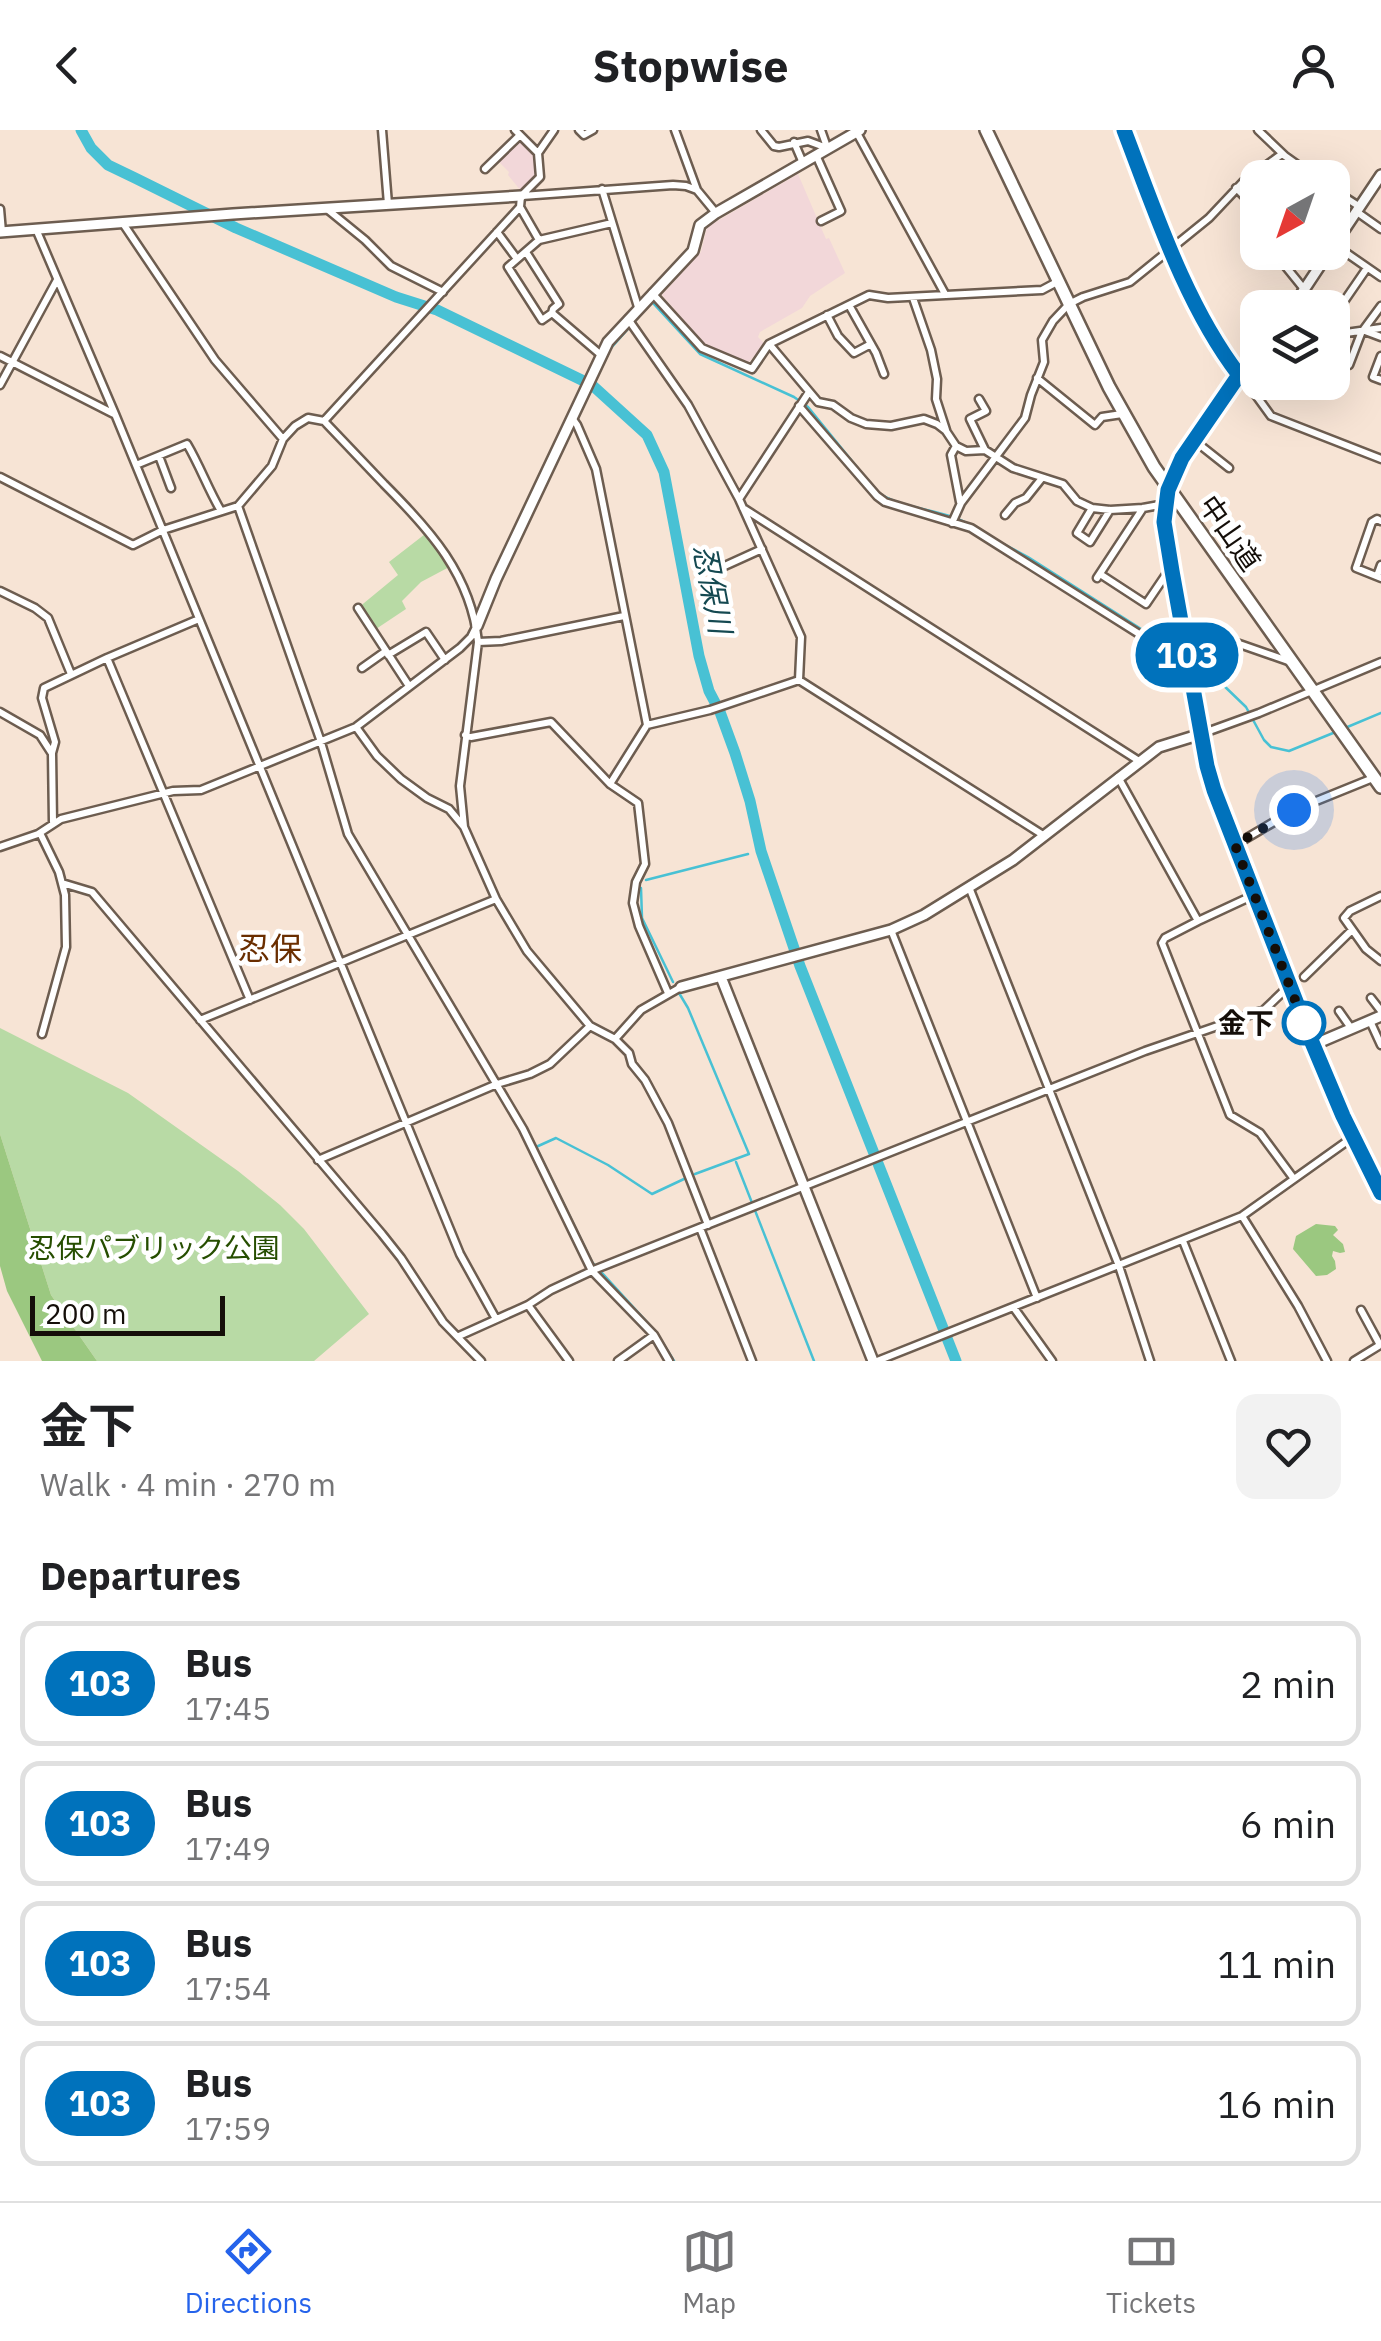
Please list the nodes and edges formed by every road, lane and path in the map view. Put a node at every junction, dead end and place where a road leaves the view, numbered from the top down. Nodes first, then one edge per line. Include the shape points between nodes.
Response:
1 (382, 130) edge
2 (554, 130) edge
3 (579, 130) edge
4 (593, 130) edge
5 (675, 130) edge
6 (761, 130) edge
7 (820, 130) edge
8 (986, 130) edge
9 (1124, 130) edge
10 (1258, 130) edge
11 (853, 132) edge
12 (517, 133) edge
13 (794, 142) junction
14 (828, 148) junction
15 (538, 153) junction
16 (1282, 154) junction
17 (816, 155) junction
18 (1290, 160) edge
19 (804, 162) junction
20 (485, 169) dead end
21 (1381, 175) edge
22 (1236, 188) junction
23 (602, 189) junction
24 (697, 190) junction
25 (1240, 192) edge
26 (520, 202) junction
27 (388, 204) junction
28 (1350, 204) edge
29 (0, 209) edge
30 (327, 209) junction
31 (1358, 210) junction
32 (716, 213) junction
33 (122, 222) junction
34 (821, 222) dead end
35 (1350, 222) edge
36 (612, 223) junction
37 (36, 228) junction
38 (1381, 229) edge
39 (1, 232) edge
40 (497, 232) junction
41 (539, 240) junction
42 (1171, 249) junction
43 (526, 252) junction
44 (1350, 258) edge
45 (517, 259) junction
46 (1367, 268) junction
47 (1289, 270) edge
48 (1317, 270) edge
49 (1381, 277) edge
50 (58, 279) junction
51 (1058, 282) junction
52 (1304, 289) joint
53 (443, 292) junction
54 (652, 293) junction
55 (945, 294) junction
56 (1350, 294) edge
57 (912, 297) junction
58 (849, 304) junction
59 (1069, 304) junction
60 (1381, 306) edge
61 (638, 307) junction
62 (552, 314) junction
63 (828, 315) junction
64 (628, 319) junction
65 (1381, 328) edge
66 (1363, 330) junction
67 (1350, 332) edge
68 (1381, 337) edge
69 (770, 344) junction
70 (871, 344) junction
71 (601, 355) junction
72 (0, 356) edge
73 (1381, 356) edge
74 (12, 362) junction
75 (1350, 362) edge
76 (884, 374) dead end
77 (1239, 375) junction
78 (1037, 378) junction
79 (1381, 380) edge
80 (0, 385) edge
81 (809, 392) junction
82 (980, 399) dead end
83 (799, 406) junction
84 (115, 414) junction
85 (1123, 414) junction
86 (571, 417) junction
87 (324, 421) junction
88 (946, 431) junction
89 (283, 439) junction
90 (1194, 440) junction
91 (956, 446) junction
92 (985, 450) junction
93 (159, 456) junction
94 (996, 457) junction
95 (1381, 459) edge
96 (136, 465) junction
97 (1229, 468) dead end
98 (0, 477) edge
99 (1042, 478) junction
100 (171, 488) dead end
101 (1168, 490) junction
102 (739, 500) junction
103 (961, 503) junction
104 (1165, 504) junction
105 (238, 506) junction
106 (743, 508) junction
107 (1092, 508) junction
108 (1143, 508) junction
109 (1110, 510) junction
110 (222, 511) junction
111 (1005, 515) dead end
112 (1381, 520) edge
113 (952, 524) junction
114 (162, 530) junction
115 (762, 549) junction
116 (1381, 565) edge
117 (718, 569) dead end
118 (1172, 571) junction
119 (1379, 577) edge
120 (0, 591) edge
121 (358, 608) dead end
122 (624, 616) junction
123 (199, 619) junction
124 (1182, 624) junction
125 (477, 626) junction
126 (478, 642) junction
127 (387, 653) junction
128 (107, 658) junction
129 (1187, 658) junction
130 (445, 660) junction
131 (1381, 662) edge
132 (1292, 663) junction
133 (362, 668) dead end
134 (71, 674) junction
135 (799, 680) junction
136 (409, 686) junction
137 (1312, 690) junction
138 (0, 712) edge
139 (647, 725) junction
140 (356, 727) junction
141 (1201, 734) junction
142 (465, 736) junction
143 (320, 742) junction
144 (52, 753) junction
145 (1139, 761) junction
146 (260, 766) junction
147 (1118, 778) junction
148 (1378, 782) edge
149 (610, 784) junction
150 (164, 792) junction
151 (53, 822) junction
152 (464, 827) junction
153 (40, 833) junction
154 (1043, 835) junction
155 (1235, 845) junction
156 (0, 847) edge
157 (62, 883) junction
158 (969, 887) junction
159 (1254, 895) junction
160 (1381, 896) edge
161 (496, 898) junction
162 (1198, 920) junction
163 (891, 930) junction
164 (1352, 930) junction
165 (407, 936) junction
166 (1381, 961) edge
167 (341, 964) junction
168 (721, 977) junction
169 (1304, 978) dead end
170 (681, 986) joint
171 (1290, 986) junction
172 (668, 992) junction
173 (1371, 998) dead end
174 (250, 1000) junction
175 (1339, 1010) dead end
176 (1381, 1014) edge
177 (200, 1020) junction
178 (1370, 1021) junction
179 (590, 1026) junction
180 (1351, 1028) junction
181 (42, 1034) dead end
182 (1196, 1034) junction
183 (615, 1038) junction
184 (1313, 1045) junction
185 (1381, 1045) edge
186 (497, 1084) junction
187 (1050, 1090) junction
188 (406, 1122) junction
189 (966, 1123) junction
190 (1353, 1137) junction
191 (318, 1160) junction
192 (1294, 1180) junction
193 (804, 1187) junction
194 (1381, 1193) edge
195 (1242, 1216) junction
196 (704, 1226) junction
197 (1182, 1240) junction
198 (1119, 1266) junction
199 (592, 1271) junction
200 (1037, 1298) junction
201 (528, 1305) junction
202 (1014, 1308) junction
203 (1361, 1310) dead end
204 (496, 1319) junction
205 (654, 1335) junction
206 (459, 1336) junction
207 (1381, 1345) edge
208 (482, 1361) edge
209 (568, 1361) edge
210 (618, 1361) edge
211 (669, 1361) edge
212 (752, 1361) edge
213 (875, 1361) edge
214 (1052, 1361) edge
215 (1150, 1361) edge
216 (1231, 1361) edge
217 (1327, 1361) edge
218 (1354, 1361) edge

1 - 27 street
2 - 15 street
3 - 4 street
5 - 24 street
6 - 13 street via 774,146
7 - 14 street
8 - 51 highway, 中山道
9 - 42 street
10 - 16 street
11 - 14 street
11 - 55 street
12 - 15 street
12 - 20 street
13 - 14 street
13 - 19 street
14 - 17 street
15 - 26 street via 540,177
16 - 18 street
16 - 22 street
17 - 19 street
17 - 34 street via 841,211
19 - 32 street
21 - 31 street
22 - 25 street
22 - 42 street
23 - 24 street
23 - 26 street
23 - 36 street
24 - 32 street
26 - 27 street
26 - 40 street
26 - 41 street
27 - 30 street
28 - 31 street
29 - 39 street
30 - 33 street
30 - 53 street via 391,266
31 - 35 street
31 - 38 street
32 - 54 street via 700,225 693,251
33 - 37 street
33 - 89 street via 215,360
36 - 41 street
36 - 61 street
37 - 39 street
37 - 50 street
40 - 45 street
40 - 53 street
41 - 43 street
42 - 59 street via 1130,282
42 - 77 street
43 - 45 street
43 - 62 street via 559,304
44 - 46 street
45 - 62 street via 508,267 542,320
46 - 49 street
46 - 56 street
47 - 52 street
48 - 52 street
50 - 74 street
50 - 84 street
51 - 55 street via 1042,290
51 - 59 highway, 中山道
53 - 87 street
54 - 61 street
54 - 69 street via 702,348 752,369
55 - 57 street
57 - 58 street via 870,295
57 - 88 street via 931,350
58 - 63 street
58 - 70 street
59 - 78 street via 1042,340
59 - 85 highway, 中山道
60 - 66 street
61 - 64 street
62 - 71 street
63 - 69 street
63 - 70 street via 854,353
64 - 71 street
64 - 102 street via 688,406
65 - 66 street
66 - 67 street
66 - 68 street
66 - 75 street
69 - 81 street
70 - 76 street
71 - 86 street
72 - 74 street
73 - 79 street via 1373,377
74 - 80 street
74 - 84 street
77 - 90 street
77 - 95 street via 1271,416
78 - 85 street via 1095,425
78 - 94 street via 1025,418
81 - 83 street
81 - 88 street via 866,424 924,419
82 - 92 street via 986,412 970,419
83 - 102 street
83 - 113 street via 877,496
84 - 96 street
85 - 101 highway, 中山道
86 - 122 street via 596,469
86 - 125 street
87 - 89 street via 308,418
87 - 125 street via 437,541 460,577
88 - 91 street
89 - 105 street via 272,466
90 - 97 street
90 - 101 street
91 - 92 street
91 - 103 street via 951,455
92 - 94 street
93 - 96 street
93 - 100 street
93 - 110 street via 187,444
94 - 99 street
94 - 103 street
96 - 114 street
98 - 114 street via 132,545
99 - 107 street via 1064,484
99 - 111 street
101 - 104 street
101 - 132 highway, 中山道
102 - 106 street
103 - 113 street
104 - 108 street
104 - 118 street
105 - 110 street
105 - 143 street
106 - 115 street
106 - 145 street
107 - 109 street
107 - 109 street via 1077,533 1090,542
108 - 109 street
108 - 118 street via 1098,576 1146,604
110 - 114 street
112 - 119 street via 1372,522 1356,568
113 - 129 street via 971,528 1182,661
114 - 123 street
115 - 117 street
115 - 135 street via 801,638
116 - 119 street
118 - 124 street
120 - 134 street via 43,612
121 - 127 street
122 - 126 street
122 - 139 street
123 - 128 street
123 - 146 street
124 - 129 street
124 - 132 street
125 - 126 street
125 - 130 street
126 - 142 street
127 - 130 street via 426,632
127 - 133 street
127 - 136 street
128 - 134 street
128 - 150 street
129 - 141 street
130 - 136 street
131 - 137 street
132 - 137 highway, 中山道
134 - 144 street via 44,688 56,742
135 - 139 street
135 - 154 street
136 - 140 street
137 - 141 street
137 - 148 highway, 中山道
138 - 144 street via 40,735
139 - 149 street
140 - 143 street
140 - 152 street via 401,779 448,808
141 - 145 street
141 - 155 street
142 - 149 street via 551,722
142 - 152 street
143 - 146 street
143 - 165 street via 348,834
144 - 151 street
145 - 147 street
146 - 150 street via 201,790
146 - 167 street
147 - 154 street
147 - 162 street
148 - 155 street via 1294,810
149 - 172 street via 638,804 646,864 633,903
150 - 151 street
150 - 174 street
151 - 153 street
152 - 161 street
153 - 156 street
153 - 157 street
154 - 158 street
155 - 159 street
157 - 177 street via 92,892
157 - 181 street via 66,947
158 - 163 street
158 - 187 street
159 - 162 street
159 - 171 street
160 - 164 street via 1344,918
161 - 165 street
161 - 179 street via 526,950
162 - 182 street via 1162,944
163 - 168 street
163 - 189 street
164 - 166 street
164 - 169 street
165 - 167 street
165 - 186 street
167 - 174 street
167 - 188 street
168 - 170 street
168 - 193 street
170 - 172 street
171 - 182 street via 1264,1010
171 - 184 street
172 - 183 street
173 - 176 street
174 - 177 street
175 - 180 street
176 - 178 street
177 - 191 street
178 - 180 street
178 - 185 street
179 - 183 street
179 - 186 street via 550,1064
180 - 184 street
182 - 187 street
182 - 192 street via 1230,1115 1260,1133
183 - 196 street via 668,1123
184 - 190 street
186 - 188 street
186 - 199 street
187 - 189 street
187 - 198 street
188 - 191 street
188 - 204 street via 459,1253
189 - 193 street
189 - 200 street
190 - 192 street
190 - 194 street
191 - 206 street
192 - 195 street
193 - 196 street
193 - 213 street
195 - 197 street
195 - 217 street
196 - 199 street
196 - 212 street
197 - 198 street
197 - 216 street
198 - 200 street
198 - 215 street
199 - 201 street
199 - 205 street
200 - 202 street
201 - 204 street
201 - 209 street
202 - 213 street
202 - 214 street
203 - 207 street
204 - 206 street
205 - 210 street
205 - 211 street
206 - 208 street
207 - 218 street

